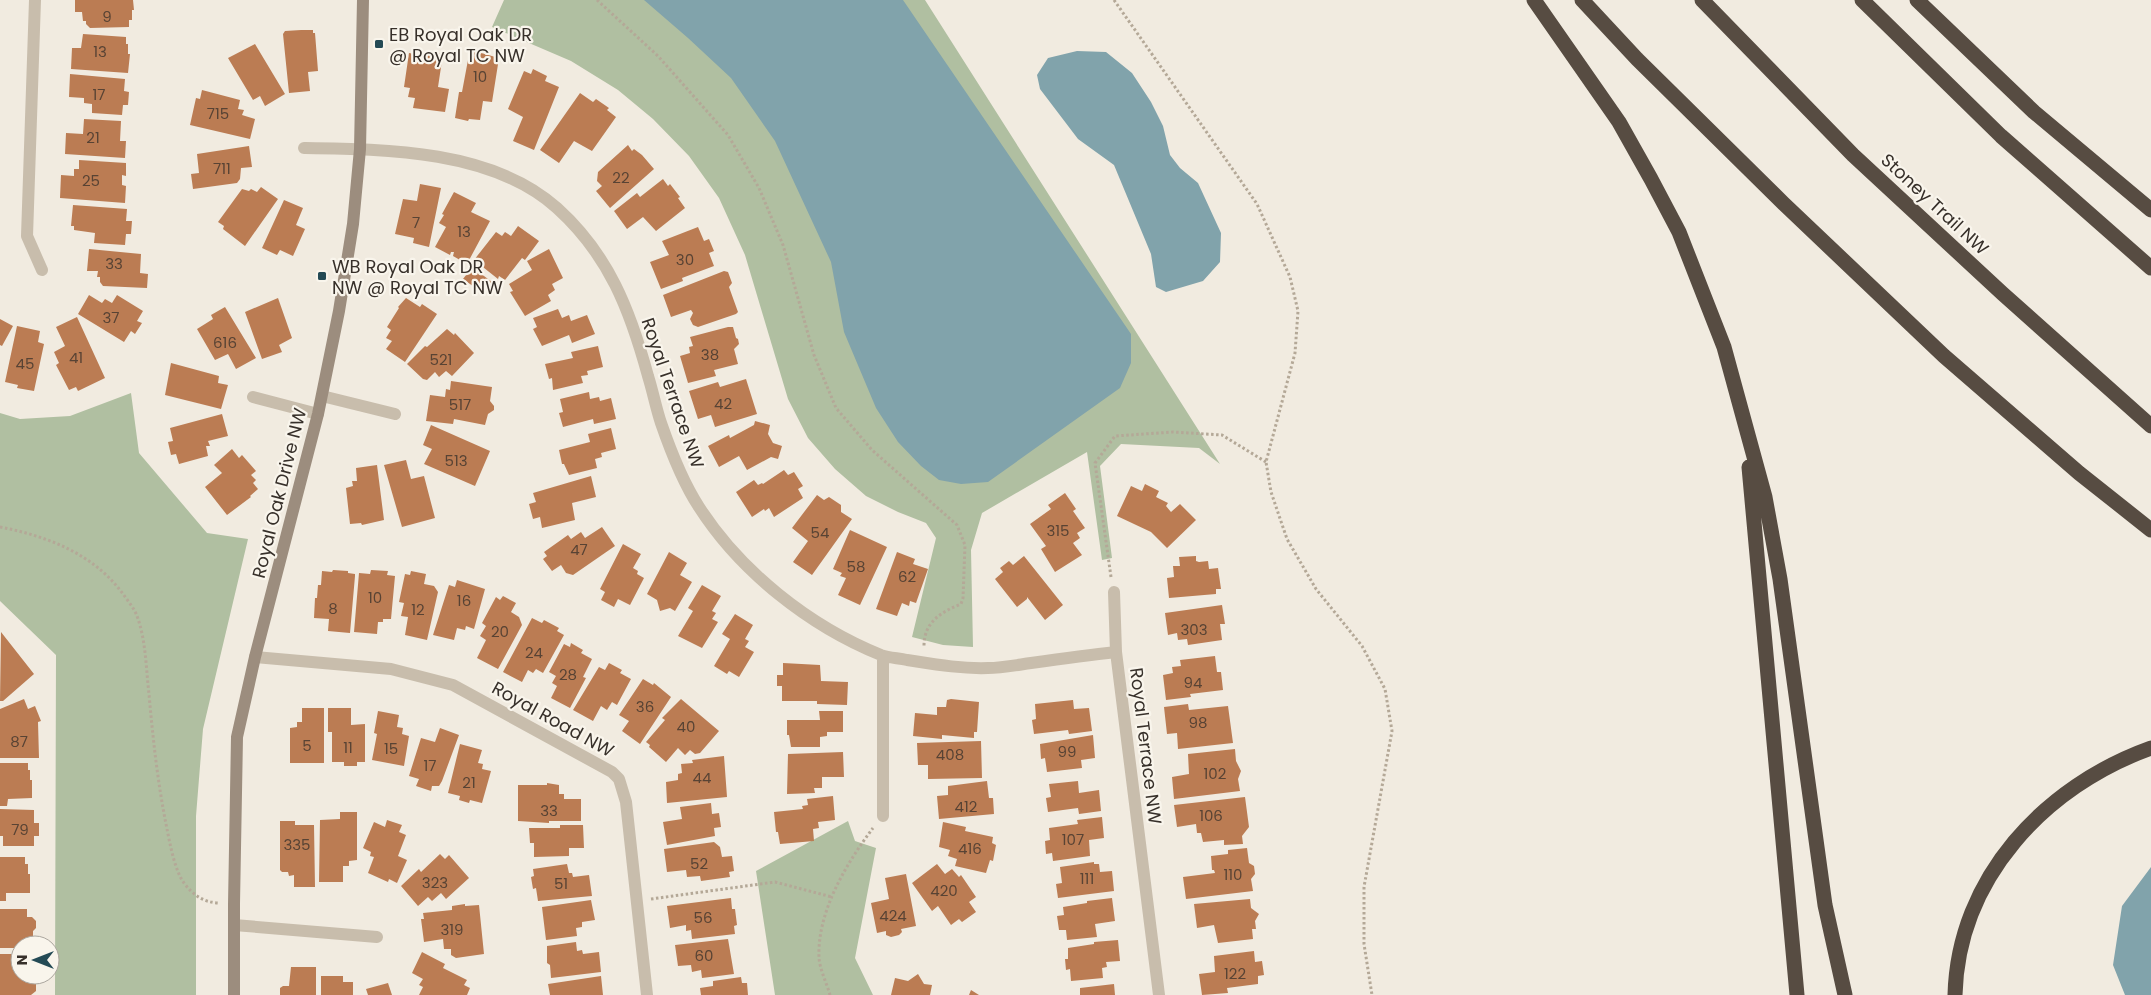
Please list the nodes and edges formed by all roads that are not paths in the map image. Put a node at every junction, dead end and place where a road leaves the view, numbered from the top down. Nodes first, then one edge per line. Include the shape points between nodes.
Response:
1 (35, 0) edge
2 (362, 0) edge
3 (1534, 0) edge
4 (1582, 0) edge
5 (1702, 0) edge
6 (1862, 0) edge
7 (1917, 0) edge
8 (304, 148) dead end
9 (360, 148) junction
10 (2151, 210) edge
11 (2151, 268) edge
12 (42, 270) dead end
13 (322, 396) junction
14 (253, 397) dead end
15 (318, 414) junction
16 (394, 414) dead end
17 (1745, 426) junction
18 (2151, 426) edge
19 (2151, 530) edge
20 (1114, 592) road end
21 (1116, 652) junction
22 (255, 656) junction
23 (883, 656) junction
24 (2151, 748) edge
25 (883, 816) road end
26 (234, 925) junction
27 (377, 937) dead end
28 (234, 995) edge
29 (647, 995) edge
30 (1159, 995) edge
31 (1797, 995) edge
32 (1845, 995) edge
33 (1955, 995) edge

1 - 12 street via 27,236
2 - 9 street, Royal Oak Drive NW
3 - 17 highway via 1619,122 1679,232 1724,347
4 - 19 highway via 1776,196 1944,356 2079,473
5 - 18 highway, Stoney Trail NW via 1853,155
6 - 11 highway via 2001,136
7 - 10 highway via 2034,112
8 - 9 street, Royal Terrace NW
9 - 13 street, Royal Oak Drive NW via 353,224
9 - 23 street, Royal Terrace NW via 475,164 522,184 555,206 591,243 613,278 631,321 679,472 699,507 725,542 785,598 825,628
13 - 15 street, Royal Oak Drive NW
13 - 16 street
14 - 15 street
15 - 22 street, Royal Oak Drive NW
17 - 31 highway
17 - 32 highway via 1765,497 1780,579 1825,904
20 - 21 street
21 - 23 street, Royal Terrace NW via 988,668
21 - 30 street, Royal Terrace NW
22 - 26 street, Royal Oak Drive NW via 237,738
22 - 29 street, Royal Road NW via 391,669 453,685 612,772 619,779 626,802
23 - 25 street
24 - 33 highway via 2122,759 2081,782 2050,804 2022,831 1996,866 1977,902 1961,945
26 - 27 street
26 - 28 street, Royal Oak Drive NW

